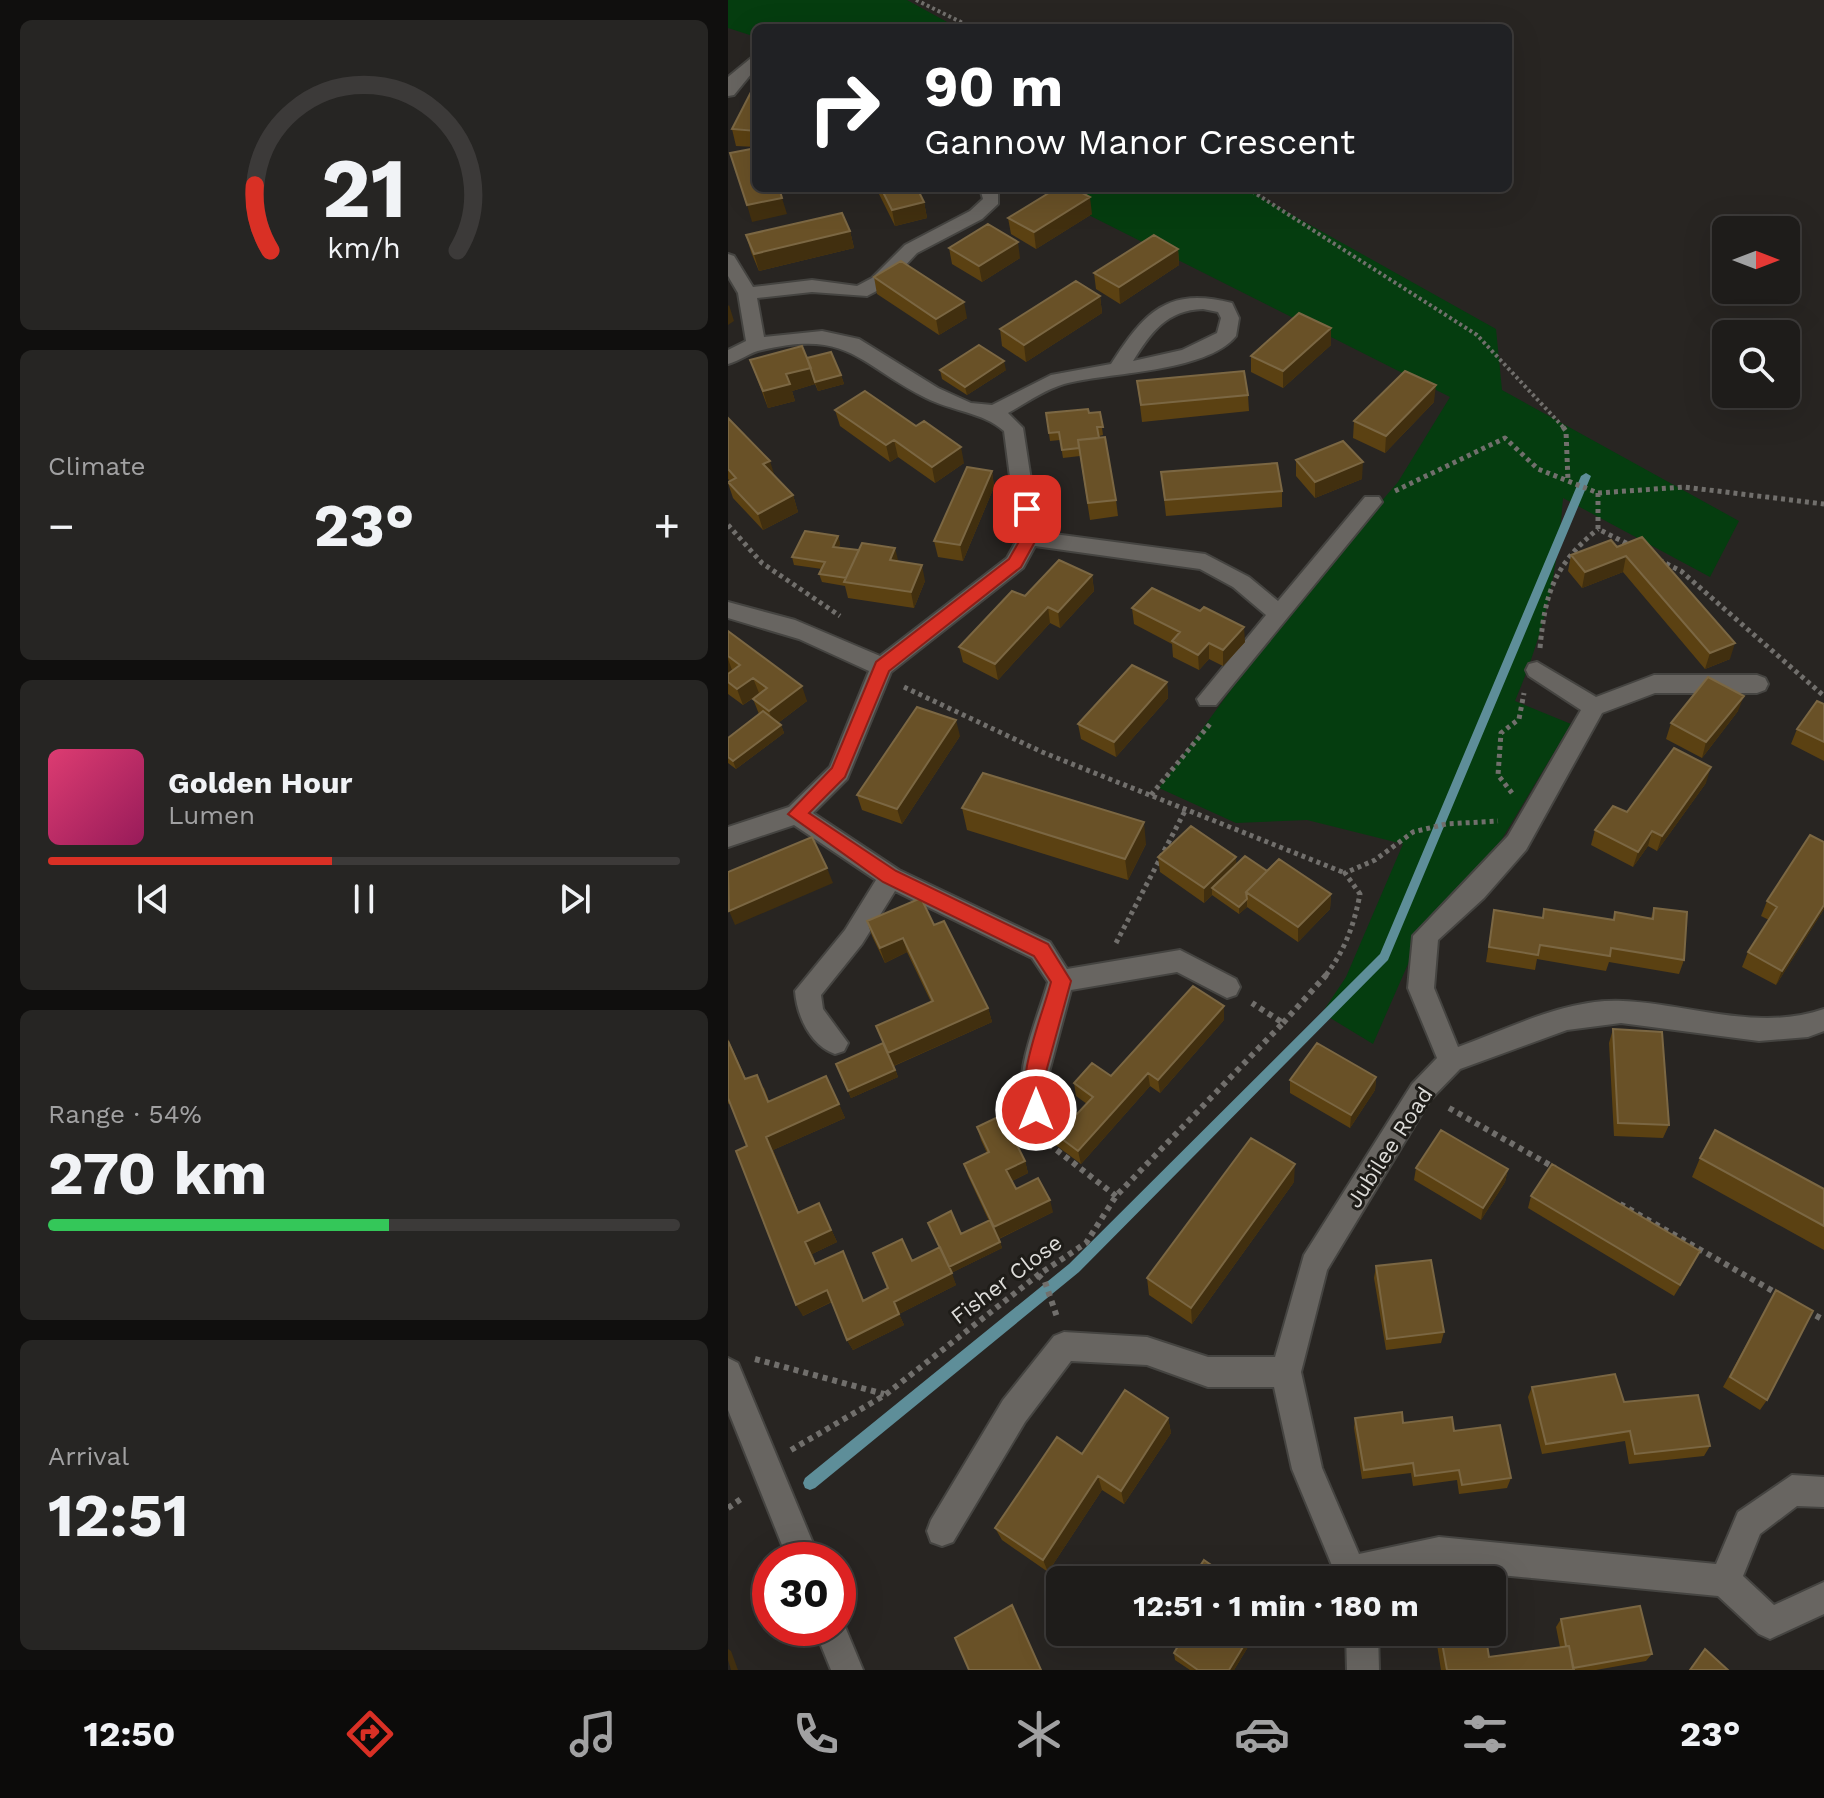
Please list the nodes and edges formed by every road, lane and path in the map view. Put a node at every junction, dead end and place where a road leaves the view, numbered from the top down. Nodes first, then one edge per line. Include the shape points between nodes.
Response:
1 (916, 0) edge
2 (965, 24) edge
3 (752, 64) edge
4 (728, 91) edge
5 (990, 192) edge
6 (1253, 192) edge
7 (728, 260) edge
8 (747, 293) junction
9 (756, 344) junction
10 (728, 358) edge
11 (1116, 372) junction
12 (995, 412) junction
13 (1568, 481) junction
14 (1598, 493) junction
15 (1372, 502) joint
16 (1824, 504) edge
17 (728, 525) edge
18 (1029, 538) junction
19 (1639, 550) edge
20 (1653, 557) edge
21 (728, 610) edge
22 (1279, 614) junction
23 (848, 622) dead end
24 (880, 670) junction
25 (1537, 670) dead end
26 (1757, 684) dead end
27 (1824, 696) edge
28 (1208, 699) joint
29 (1594, 707) junction
30 (1151, 795) junction
31 (1186, 809) junction
32 (797, 814) junction
33 (1531, 819) junction
34 (728, 837) edge
35 (1345, 873) junction
36 (890, 877) junction
37 (1099, 972) junction
38 (1061, 981) junction
39 (1227, 987) joint
40 (1824, 1020) edge
41 (1283, 1023) junction
42 (835, 1043) dead end
43 (1451, 1061) junction
44 (1421, 1092) junction
45 (1036, 1110) joint
46 (1560, 1170) edge
47 (1116, 1196) junction
48 (1615, 1202) edge
49 (1038, 1275) junction
50 (1782, 1296) edge
51 (1796, 1304) edge
52 (1824, 1320) edge
53 (1060, 1324) dead end
54 (735, 1364) edge
55 (1286, 1372) junction
56 (885, 1395) junction
57 (766, 1465) junction
58 (1824, 1492) edge
59 (942, 1531) dead end
60 (797, 1542) edge
61 (1349, 1566) edge
62 (1391, 1566) edge
63 (1725, 1581) junction
64 (1824, 1598) edge
65 (837, 1646) edge
66 (1362, 1646) edge
67 (847, 1670) edge
68 (1363, 1670) edge

1 - 2 path
3 - 4 street
5 - 8 street via 992,200 976,215 911,249 879,282 860,292 812,286
6 - 13 path via 1477,335 1566,431
7 - 8 street
8 - 9 street
9 - 10 street
9 - 12 street via 822,337 852,343 931,393 968,409
11 - 11 street via 1204,350 1226,336 1230,318 1225,307 1178,304 1153,315
11 - 12 street via 1063,377
12 - 18 street via 1013,428
13 - 14 path
13 - 15 path via 1538,469 1505,438
14 - 16 path via 1684,487
14 - 19 path via 1598,529
15 - 22 street
17 - 23 path via 762,563
18 - 22 street via 1205,562 1241,582
18 - 24 street via 1015,563
20 - 27 path via 1681,571
21 - 24 street via 819,636
22 - 28 street
24 - 30 path via 1042,752
24 - 32 street via 839,772
25 - 29 street
26 - 29 street via 1654,684
28 - 30 path via 1210,725
29 - 33 street
30 - 31 path
31 - 35 path
31 - 37 path
32 - 34 street
32 - 36 street
33 - 35 path via 1446,824 1413,832 1375,860
33 - 43 street via 1475,891 1426,936 1421,988
35 - 41 path, Fisher Close via 1360,894 1356,926 1330,973
36 - 38 street via 1041,950
36 - 42 street via 866,920 808,991 810,1013
37 - 38 street
37 - 39 street via 1180,961
38 - 45 street via 1036,1072
39 - 41 path
40 - 43 street, Jubilee Road via 1759,1030 1621,1012 1567,1019
41 - 47 path, Fisher Close
43 - 44 street, Jubilee Road
44 - 46 path
44 - 55 street, Jubilee Road via 1314,1265
45 - 47 path via 1030,1130
47 - 49 path, Fisher Close via 1086,1243
48 - 50 path
49 - 53 path
49 - 56 path, Fisher Close
51 - 52 path
54 - 56 path
54 - 57 street
55 - 59 street via 1208,1372 1147,1351 1064,1346 1014,1411
55 - 61 street, Jubilee Road via 1307,1469
56 - 57 path, Fisher Close
57 - 60 street
58 - 63 street via 1792,1490 1749,1523
62 - 63 street via 1439,1553
63 - 64 street via 1770,1623
65 - 67 street
66 - 68 street

